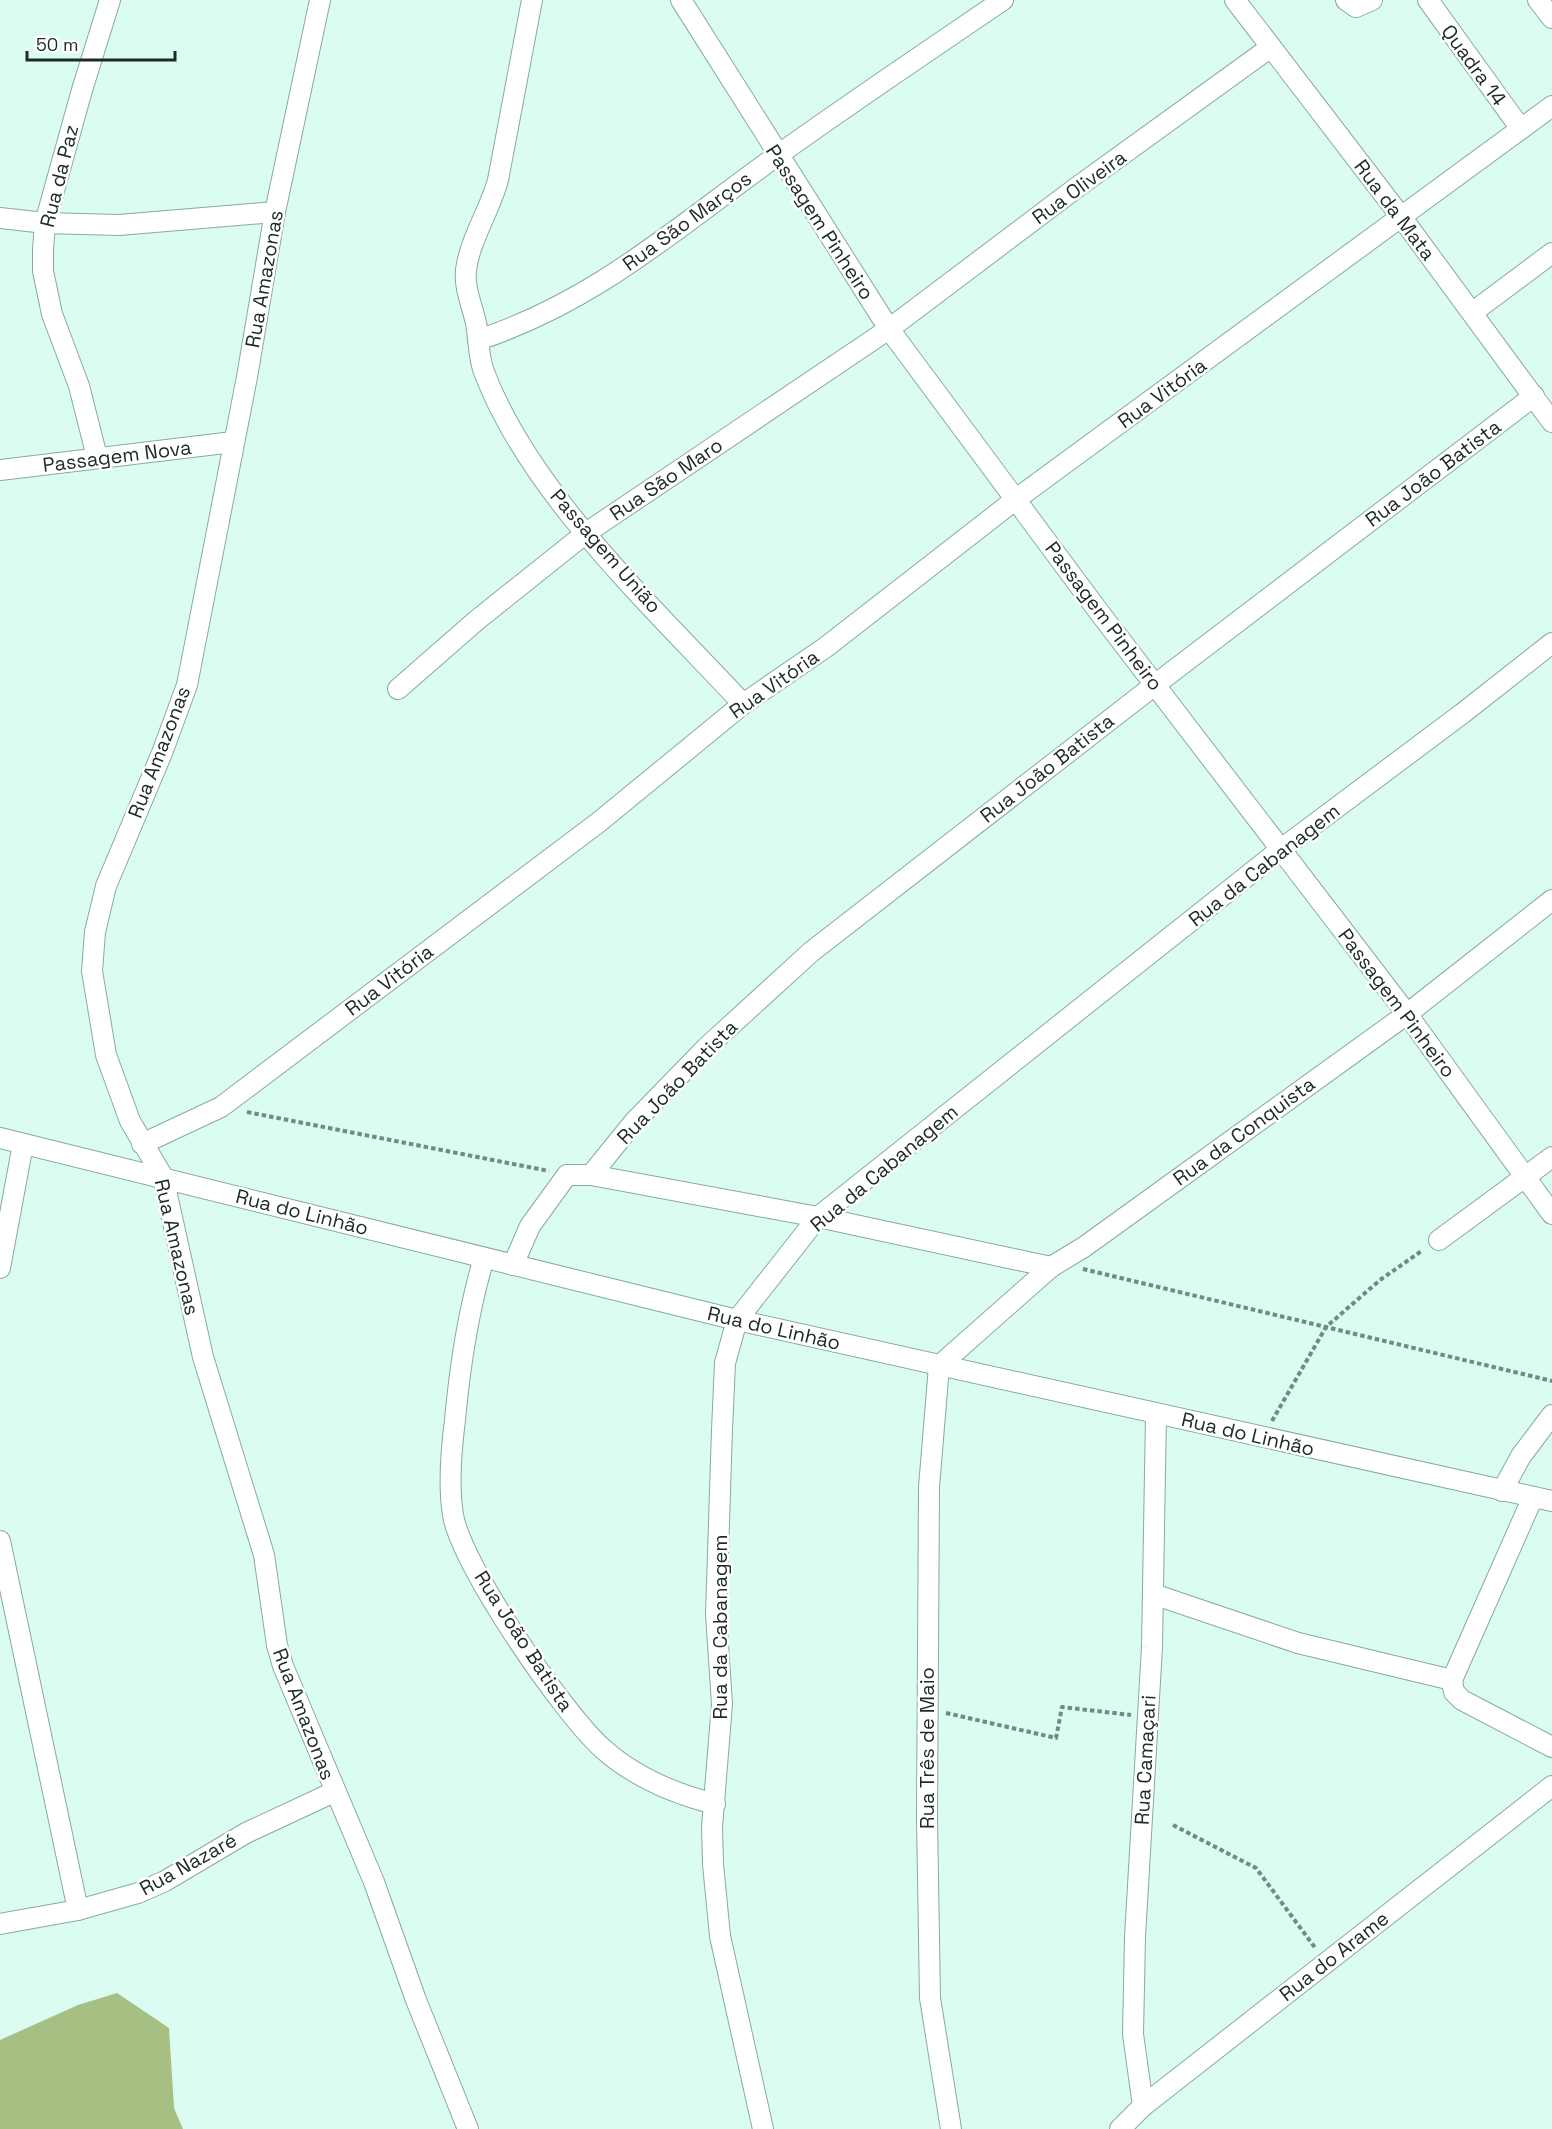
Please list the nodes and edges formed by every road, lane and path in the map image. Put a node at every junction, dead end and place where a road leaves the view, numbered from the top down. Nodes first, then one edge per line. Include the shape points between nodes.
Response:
1 (110, 0) edge
2 (320, 0) edge
3 (532, 0) edge
4 (681, 0) edge
5 (1003, 0) edge
6 (1235, 0) edge
7 (1346, 0) edge
8 (1372, 0) edge
9 (1428, 0) edge
10 (1538, 0) edge
11 (1552, 18) edge
12 (1271, 47) junction
13 (1552, 105) edge
14 (1521, 129) junction
15 (777, 155) junction
16 (274, 212) junction
17 (0, 218) edge
18 (1402, 218) junction
19 (45, 223) junction
20 (1549, 262) edge
21 (1473, 312) junction
22 (889, 329) junction
23 (478, 340) junction
24 (1533, 396) junction
25 (1552, 422) edge
26 (234, 442) junction
27 (97, 457) junction
28 (0, 470) edge
29 (1016, 500) junction
30 (586, 533) junction
31 (1552, 643) edge
32 (1155, 684) junction
33 (398, 689) dead end
34 (743, 704) junction
35 (1280, 850) junction
36 (1552, 900) edge
37 (1407, 1014) junction
38 (221, 1107) junction
39 (0, 1138) edge
40 (23, 1144) junction
41 (142, 1144) junction
42 (1552, 1157) edge
43 (567, 1175) junction
44 (591, 1175) junction
45 (163, 1177) junction
46 (1525, 1178) junction
47 (1552, 1214) edge
48 (818, 1217) junction
49 (1439, 1240) joint
50 (483, 1258) junction
51 (513, 1265) junction
52 (1051, 1267) junction
53 (0, 1268) edge
54 (737, 1320) junction
55 (1326, 1328) junction
56 (939, 1366) junction
57 (1552, 1381) edge
58 (1156, 1414) junction
59 (1552, 1415) edge
60 (1262, 1437) junction
61 (1502, 1491) junction
62 (1533, 1497) junction
63 (1552, 1501) edge
64 (0, 1541) edge
65 (1153, 1594) junction
66 (1452, 1680) junction
67 (927, 1708) junction
68 (1147, 1717) junction
69 (1552, 1747) edge
70 (1552, 1786) edge
71 (334, 1792) junction
72 (715, 1804) junction
73 (1173, 1825) dead end
74 (78, 1910) junction
75 (0, 1924) edge
76 (1316, 1949) dead end
77 (1143, 2106) junction
78 (468, 2129) edge
79 (763, 2129) edge
80 (951, 2129) edge
81 (1120, 2129) edge

1 - 19 street, Rua da Paz
2 - 16 street, Rua Amazonas
3 - 23 street, Passagem União via 498,180 471,247 466,271
4 - 15 street, Passagem Pinheiro
5 - 15 street, Rua São Marços
6 - 12 street, Rua da Mata
7 - 8 street via 1356,7
9 - 14 street, Quadra 14
10 - 11 street
12 - 18 street, Rua da Mata
12 - 22 street, Rua Oliveira
13 - 14 street, Rua Vitória
14 - 18 street, Rua Vitória
15 - 22 street, Passagem Pinheiro
15 - 23 street, Rua São Marços via 604,281 521,325
16 - 19 street via 119,225
16 - 26 street, Rua Amazonas
17 - 19 street
18 - 21 street, Rua da Mata
18 - 29 street, Rua Vitória
19 - 27 street, Rua da Paz via 43,271 52,314 79,386
20 - 21 street
21 - 24 street, Rua da Mata
22 - 29 street, Passagem Pinheiro
22 - 30 street, Rua São Maro
23 - 30 street, Passagem União via 484,373 510,424 552,490
24 - 25 street, Rua da Mata
24 - 32 street, Rua João Batista
26 - 27 street, Passagem Nova
26 - 41 street, Rua Amazonas via 186,685 106,886 95,932 92,971 105,1055
27 - 28 street, Passagem Nova
29 - 32 street, Passagem Pinheiro
29 - 34 street, Rua Vitória via 826,647
30 - 33 street, Rua São Maro
30 - 34 street, Passagem União
31 - 35 street, Rua da Cabanagem
32 - 35 street, Passagem Pinheiro
32 - 44 street, Rua João Batista via 811,952 707,1047 634,1122
34 - 38 street, Rua Vitória via 599,822
35 - 37 street, Passagem Pinheiro
35 - 48 street, Rua da Cabanagem
36 - 37 street, Rua da Conquista
37 - 46 street, Passagem Pinheiro
37 - 52 street, Rua da Conquista
38 - 41 street, Rua Vitória
38 - 43 path
39 - 40 street, Rua do Linhão
40 - 45 street, Rua do Linhão
40 - 53 street
41 - 45 street, Rua Amazonas
42 - 46 street
43 - 44 street
43 - 51 street via 530,1226
44 - 48 street
45 - 50 street, Rua do Linhão
45 - 71 street, Rua Amazonas via 203,1357 264,1555 277,1645
46 - 47 street, Passagem Pinheiro
46 - 49 street
48 - 52 street
48 - 54 street, Rua da Cabanagem
49 - 55 path via 1380,1280
50 - 51 street, Rua do Linhão
50 - 72 street, Rua João Batista via 460,1367 452,1443 450,1489 461,1540 502,1615 601,1748 643,1778
51 - 54 street, Rua do Linhão
52 - 55 path via 1112,1275
52 - 56 street, Rua da Conquista
54 - 56 street, Rua do Linhão
54 - 72 street, Rua da Cabanagem via 725,1363 716,1614 722,1704
55 - 57 path
55 - 60 path
56 - 58 street, Rua do Linhão
56 - 67 street, Rua Três de Maio via 929,1487
58 - 60 street, Rua do Linhão
58 - 65 street, Rua Camaçari
59 - 61 street via 1521,1456
60 - 61 street, Rua do Linhão
61 - 62 street, Rua do Linhão
62 - 63 street, Rua do Linhão
62 - 66 street
64 - 74 street
65 - 66 street via 1298,1643
65 - 68 street, Rua Camaçari
66 - 69 street via 1454,1692 1462,1700
67 - 68 path via 1056,1738 1062,1707
67 - 80 street, Rua Três de Maio via 930,1998
68 - 77 street, Rua Camaçari via 1133,2034
70 - 77 street, Rua do Arame
71 - 74 street, Rua Nazaré via 246,1833 165,1881
71 - 78 street, Rua Amazonas via 374,1882
72 - 79 street, Rua da Cabanagem via 713,1864 720,1936
73 - 76 path via 1256,1868
74 - 75 street, Rua Nazaré
77 - 81 street, Rua do Arame

